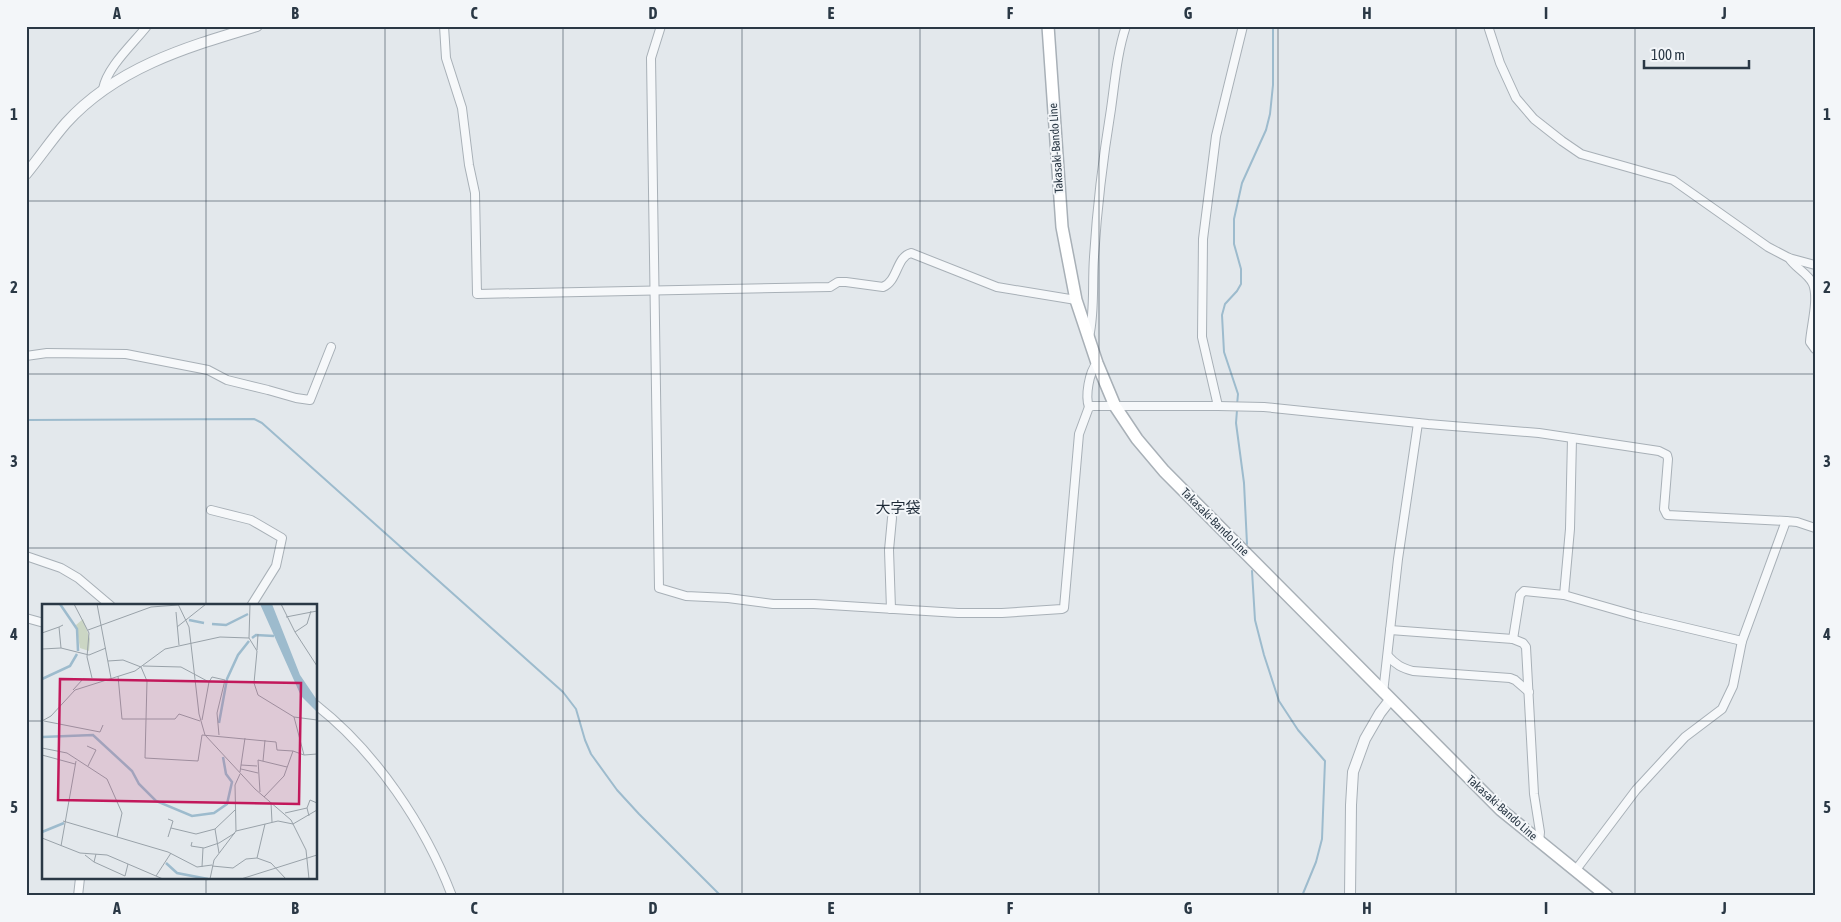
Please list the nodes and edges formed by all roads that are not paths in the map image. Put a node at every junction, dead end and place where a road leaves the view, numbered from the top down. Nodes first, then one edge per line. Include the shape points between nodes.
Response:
1 (147, 26) edge
2 (257, 26) edge
3 (444, 26) edge
4 (661, 26) edge
5 (1048, 26) edge
6 (1126, 26) edge
7 (1243, 26) edge
8 (1488, 26) edge
9 (103, 89) junction
10 (26, 174) edge
11 (1789, 258) junction
12 (1815, 265) edge
13 (655, 291) junction
14 (1076, 300) junction
15 (1088, 339) junction
16 (331, 347) dead end
17 (1815, 350) edge
18 (26, 356) edge
19 (1097, 363) junction
20 (1115, 406) junction
21 (1218, 406) junction
22 (1090, 407) junction
23 (1418, 423) junction
24 (1572, 438) junction
25 (211, 510) dead end
26 (892, 518) dead end
27 (1786, 521) junction
28 (1815, 528) edge
29 (26, 556) edge
30 (1564, 595) junction
31 (109, 604) edge
32 (252, 604) edge
33 (891, 609) junction
34 (26, 618) edge
35 (42, 622) edge
36 (1390, 630) junction
37 (1513, 639) junction
38 (1742, 641) junction
39 (1388, 656) junction
40 (1529, 692) junction
41 (1387, 697) junction
42 (318, 708) edge
43 (1539, 842) junction
44 (1575, 871) junction
45 (80, 880) edge
46 (78, 896) edge
47 (452, 896) edge
48 (1350, 896) edge
49 (1607, 896) edge

1 - 9 street via 111,70
2 - 9 street via 148,63
3 - 13 street via 446,58 462,108 475,193 477,294
4 - 13 street via 651,58
5 - 14 main road, Takasaki-Bando Line via 1062,227
6 - 15 street via 1117,64 1096,220 1092,317
7 - 21 street via 1216,136 1201,266 1202,337
8 - 11 street via 1516,98 1534,119 1562,141 1581,154 1673,180 1768,247
9 - 10 street via 66,123
11 - 12 street
11 - 17 street via 1813,284 1810,342
13 - 14 street via 830,287 838,282 884,288 889,285 904,257 911,253 997,287
13 - 33 street via 659,588 686,596 773,604
14 - 15 main road, Takasaki-Bando Line
15 - 19 main road, Takasaki-Bando Line
16 - 18 street via 310,400 227,380 208,370 126,354 47,353
19 - 20 main road, Takasaki-Bando Line
19 - 22 street via 1092,368 1087,402
20 - 21 street
20 - 22 street
20 - 41 main road, Takasaki-Bando Line via 1149,455
21 - 23 street via 1283,409
22 - 33 street via 1079,434 1064,608 1002,613
23 - 24 street
23 - 36 street
24 - 27 street via 1659,451 1667,455 1664,509 1667,515
24 - 30 street via 1570,529
25 - 32 street via 251,520 282,538 276,566
26 - 33 street via 889,550
27 - 28 street
27 - 38 street
29 - 31 street via 61,568
30 - 37 street via 1522,592
30 - 38 street
34 - 35 street
36 - 37 street
36 - 39 street
37 - 40 street via 1523,643 1528,651
38 - 44 street via 1733,686 1722,709 1685,737 1642,784
39 - 40 street via 1395,664 1413,671 1510,678
39 - 41 street
40 - 43 street
41 - 43 main road, Takasaki-Bando Line via 1501,810
41 - 48 street via 1353,772
42 - 47 street via 373,759 415,820 440,865
43 - 44 main road, Takasaki-Bando Line
44 - 49 main road, Takasaki-Bando Line
45 - 46 street

